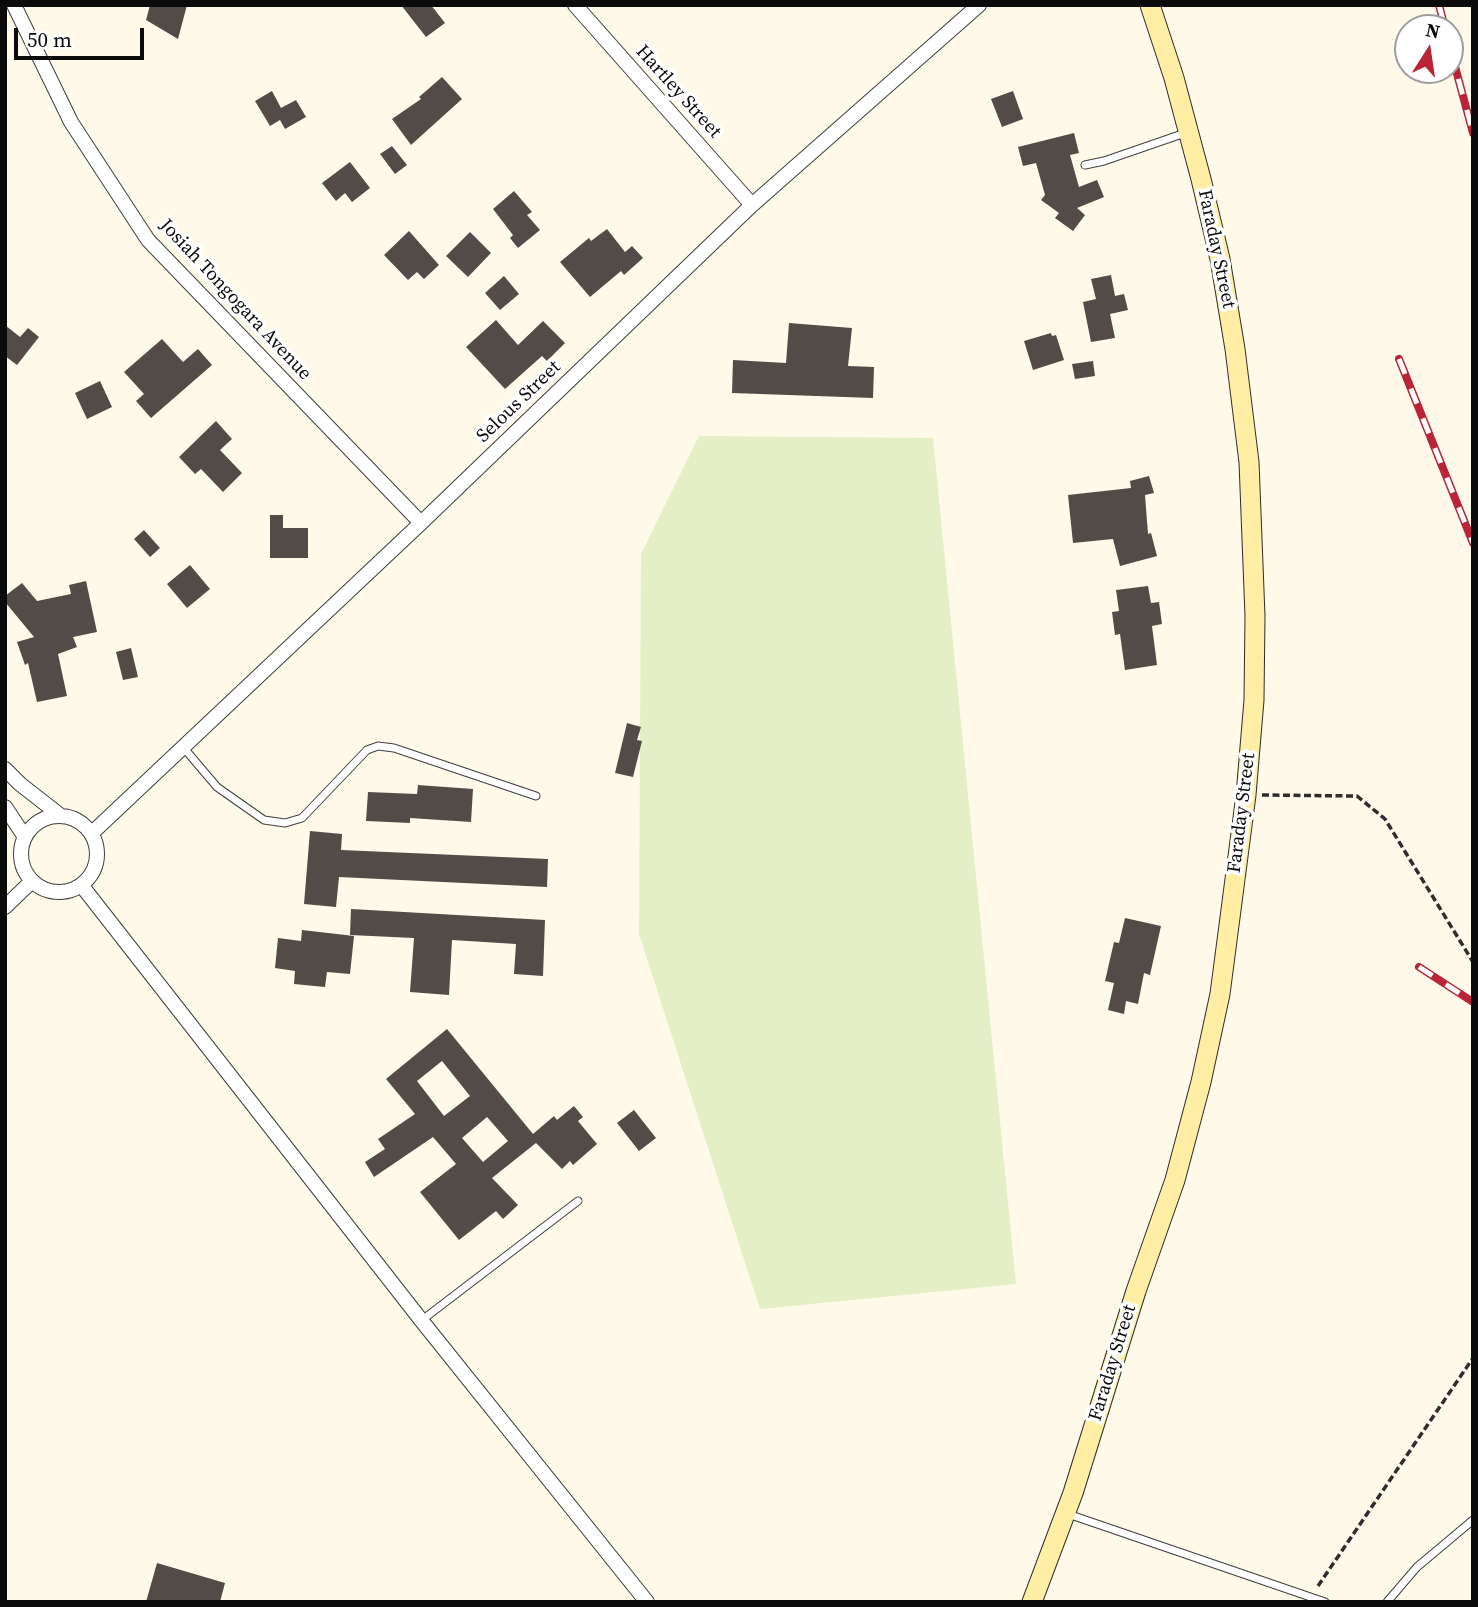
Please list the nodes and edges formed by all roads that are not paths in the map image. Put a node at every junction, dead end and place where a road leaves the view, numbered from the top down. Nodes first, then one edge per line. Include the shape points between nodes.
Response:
1 (14, 5) edge
2 (575, 5) edge
3 (978, 5) edge
4 (1150, 5) edge
5 (1188, 132) junction
6 (1085, 165) dead end
7 (752, 205) junction
8 (421, 523) junction
9 (183, 747) junction
10 (5, 769) edge
11 (536, 796) dead end
12 (5, 807) edge
13 (61, 816) junction
14 (92, 833) junction
15 (25, 837) junction
16 (32, 881) junction
17 (82, 886) junction
18 (5, 907) edge
19 (578, 1201) dead end
20 (421, 1320) junction
21 (1064, 1513) junction
22 (1473, 1520) edge
23 (646, 1602) edge
24 (1032, 1602) edge
25 (1325, 1602) edge
26 (1387, 1602) edge

1 - 8 street, Josiah Tongogara Avenue via 71,122 148,240
2 - 7 street, Hartley Street
3 - 7 street, Selous Street
4 - 5 street, Faraday Street
5 - 6 lane
5 - 21 street, Faraday Street via 1220,259 1249,462 1255,616 1246,795 1220,994 1201,1083 1175,1180
7 - 8 street, Selous Street
8 - 9 street, Selous Street
9 - 11 lane via 217,787 264,820 285,823 302,818 367,750 378,746
9 - 14 street, Selous Street
10 - 13 street
12 - 15 street
13 - 14 street via 82,823
13 - 15 street via 44,819
14 - 17 street via 97,844 96,867
15 - 16 street via 22,863
16 - 17 street via 59,893
16 - 18 street
17 - 20 street
19 - 20 lane
20 - 23 street
21 - 24 street, Faraday Street
21 - 25 lane
22 - 26 lane via 1417,1567

